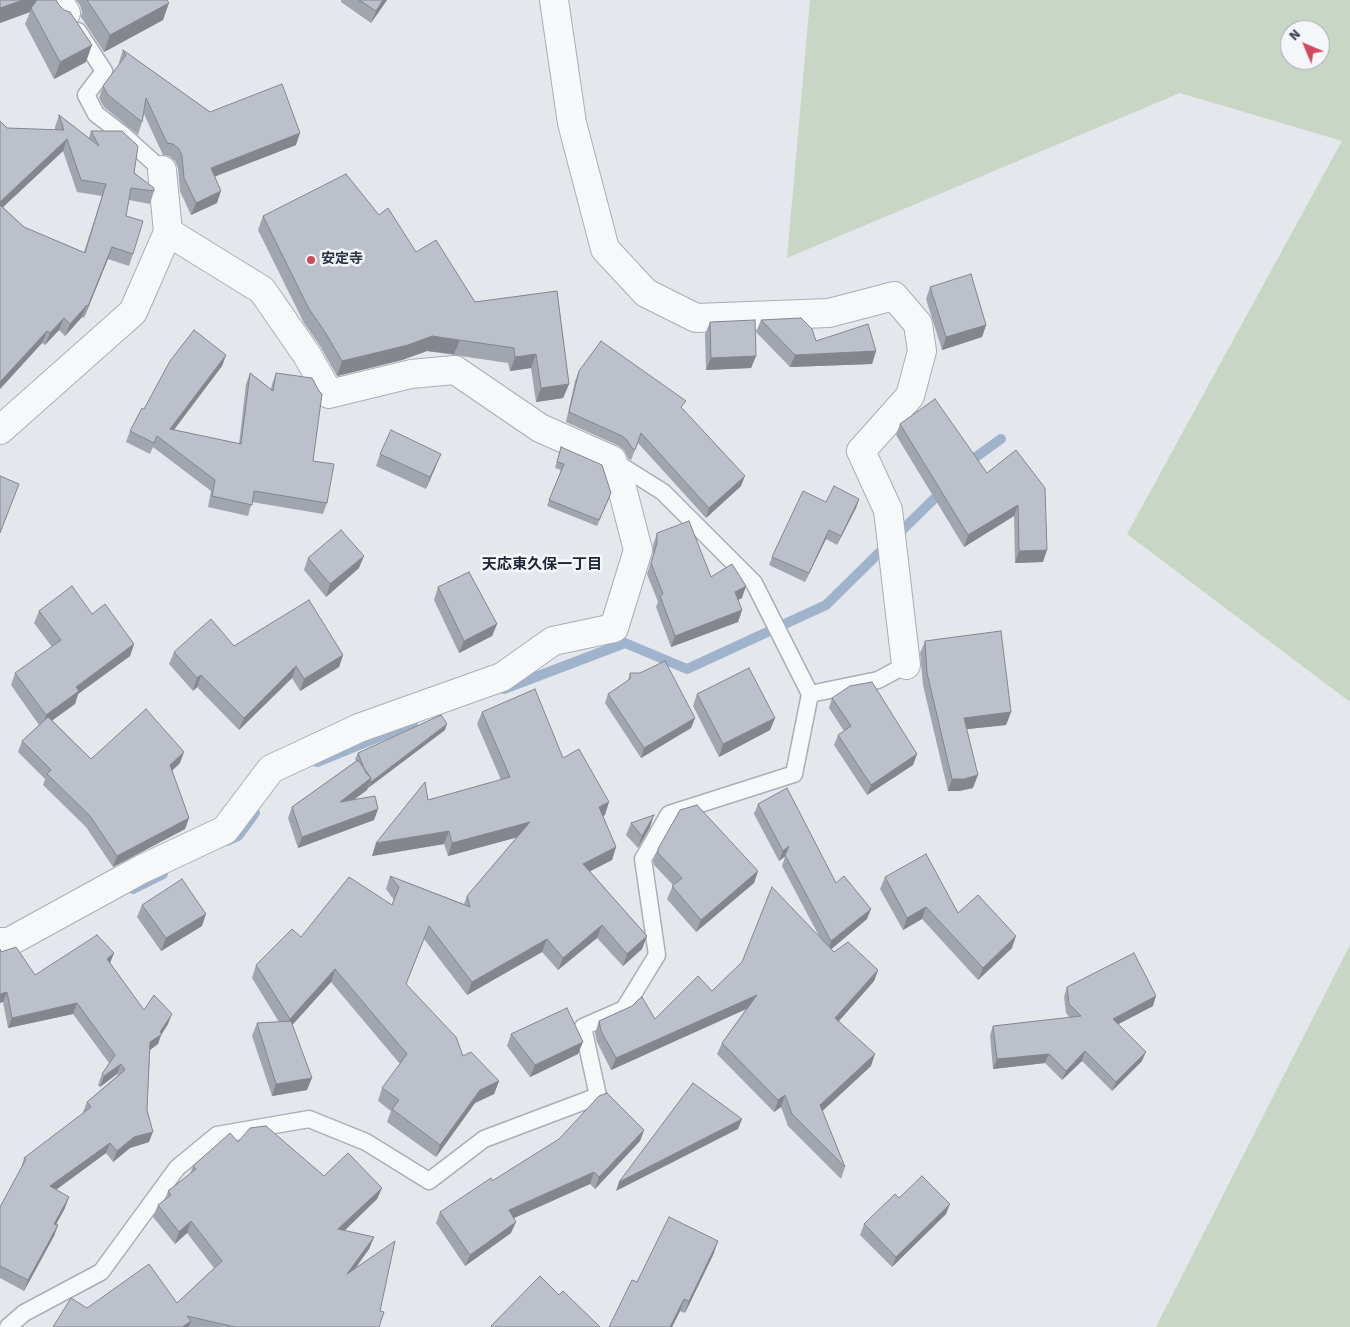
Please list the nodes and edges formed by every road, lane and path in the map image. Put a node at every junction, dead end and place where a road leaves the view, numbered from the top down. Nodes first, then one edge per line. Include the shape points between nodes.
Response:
1 (554, 0) edge
2 (62, 6) edge
3 (162, 170) joint
4 (168, 232) junction
5 (0, 430) edge
6 (612, 460) junction
7 (906, 666) joint
8 (810, 694) junction
9 (0, 942) edge
10 (8, 1327) edge

1 - 7 street via 572,123 605,248 646,292 696,318 829,313 894,296 918,324 922,351 910,396 860,451 888,510
2 - 3 lane via 104,71 86,95 96,114
3 - 4 street
4 - 5 street via 133,312
4 - 6 street via 262,290 307,355 329,394 411,374 455,370 540,428
6 - 8 lane via 662,492 754,583
6 - 9 street via 638,550 614,628 553,641 502,676 359,728 271,768 225,830 142,869 8,942
7 - 8 lane via 878,680
8 - 10 lane via 794,774 669,814 643,859 657,955 624,1010 583,1027 598,1096 484,1138 429,1181 366,1142 310,1119 217,1135 178,1168 101,1272 24,1313

